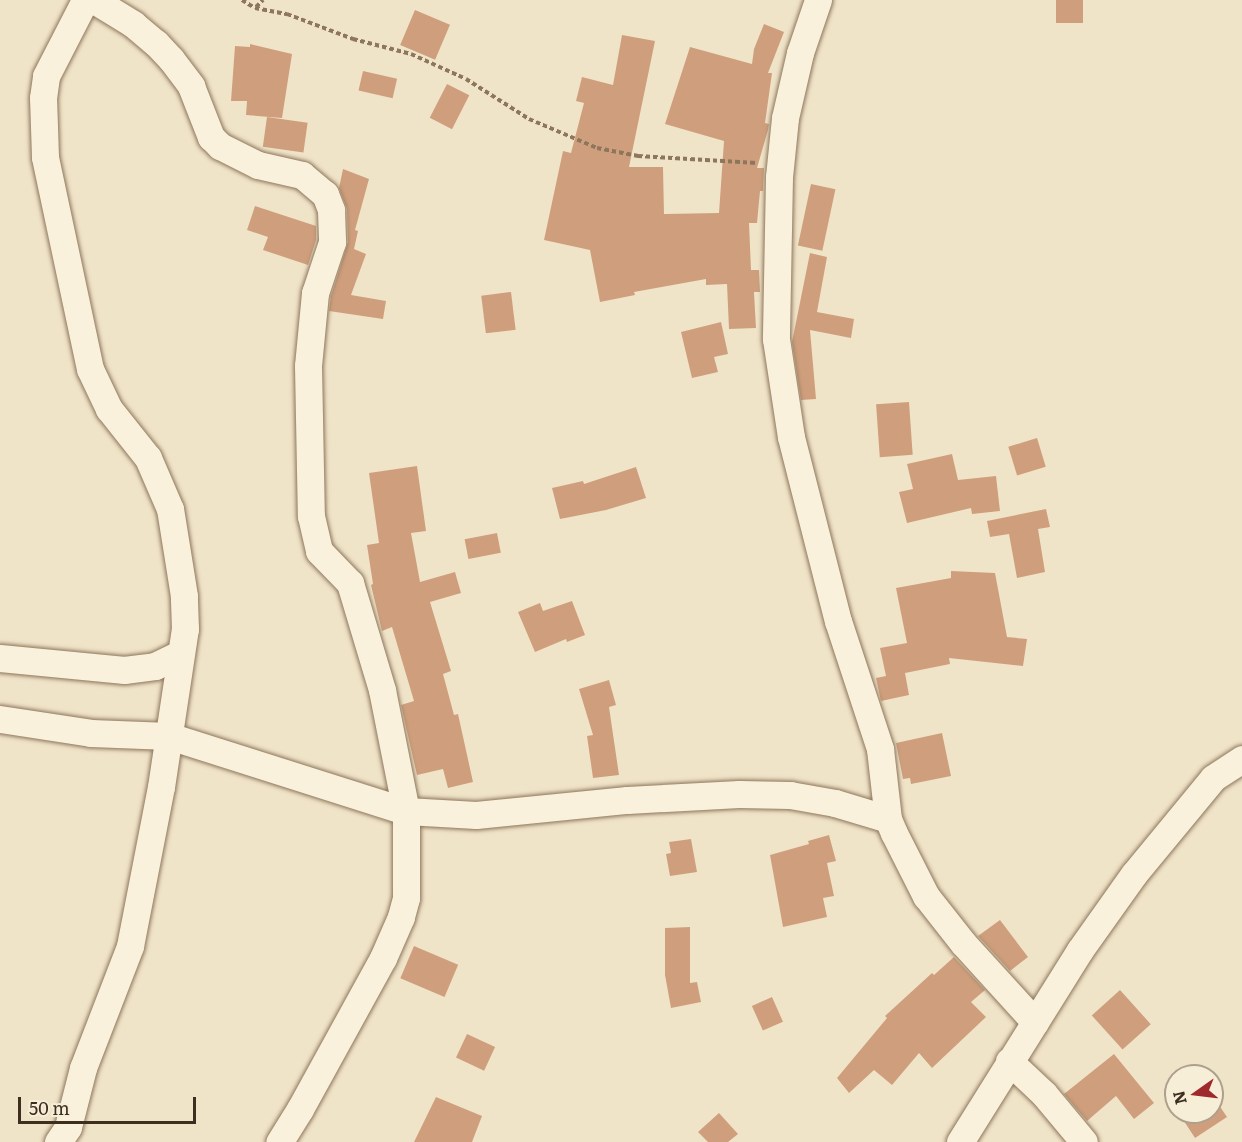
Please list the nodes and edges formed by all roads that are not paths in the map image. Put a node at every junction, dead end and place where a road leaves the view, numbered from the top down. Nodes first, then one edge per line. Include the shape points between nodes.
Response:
1 (86, 0) edge
2 (94, 0) edge
3 (818, 0) edge
4 (180, 654) junction
5 (0, 658) edge
6 (0, 719) edge
7 (169, 736) junction
8 (1242, 759) edge
9 (406, 811) junction
10 (888, 819) junction
11 (1035, 1022) junction
12 (1009, 1061) junction
13 (58, 1142) edge
14 (279, 1142) edge
15 (960, 1142) edge
16 (1084, 1142) edge

1 - 4 street via 46,76 45,157 90,369 109,409 148,458 170,508 185,612
2 - 9 street via 133,24 171,59 191,86 211,136 220,146 258,165 302,175 325,194 331,210 332,242 315,293 308,366 311,516 320,551 350,583 382,690
3 - 10 street via 800,52 785,118 780,167 776,339 791,437 838,621 880,749
4 - 5 street via 155,666 124,670
4 - 7 street
6 - 7 street via 91,733
7 - 9 street
7 - 13 street via 130,946 83,1068 69,1127
8 - 11 street via 1213,778 1134,874
9 - 10 street via 476,815 739,794 802,797
9 - 14 street via 406,897 401,917 383,958
10 - 11 street via 926,896
11 - 12 street
12 - 15 street
12 - 16 street via 1044,1094

